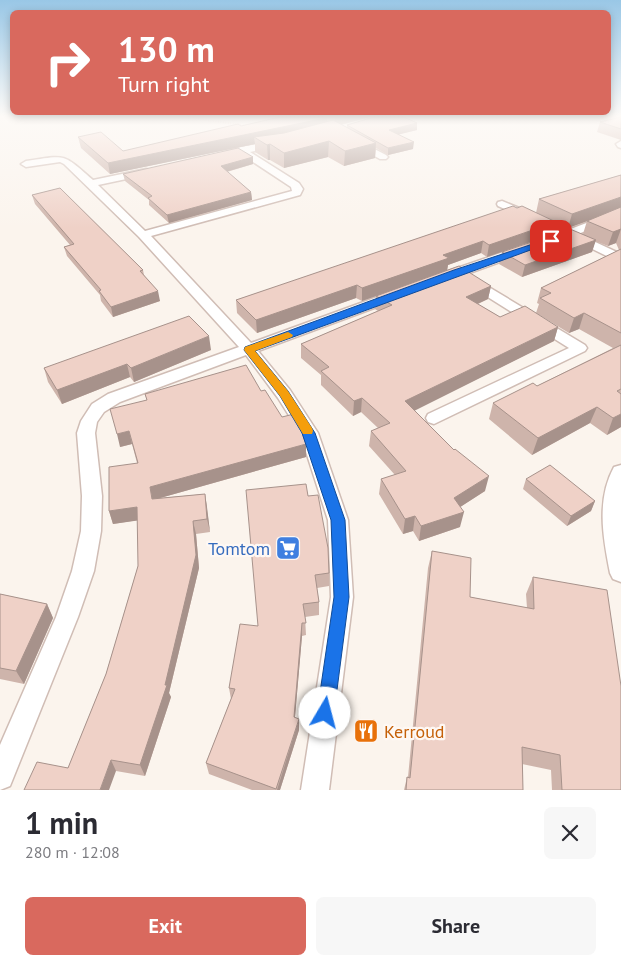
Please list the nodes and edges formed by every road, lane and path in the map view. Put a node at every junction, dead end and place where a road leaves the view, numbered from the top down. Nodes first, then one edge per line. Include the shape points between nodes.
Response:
1 (223, 154) edge
2 (247, 154) edge
3 (378, 154) edge
4 (213, 156) edge
5 (384, 157) edge
6 (26, 164) dead end
7 (157, 169) edge
8 (92, 184) junction
9 (502, 204) dead end
10 (621, 213) edge
11 (569, 234) junction
12 (143, 235) junction
13 (621, 259) edge
14 (458, 272) junction
15 (433, 281) edge
16 (416, 287) edge
17 (249, 350) junction
18 (434, 418) dead end
19 (621, 472) edge
20 (621, 573) edge
21 (0, 776) edge
22 (314, 790) edge

1 - 4 street
2 - 12 street via 294,185 298,189 296,193
3 - 5 street
6 - 8 street via 61,159
7 - 8 street
8 - 12 street
9 - 11 street
10 - 11 street
11 - 13 street
11 - 14 street
12 - 17 street
14 - 15 street
14 - 18 street via 580,348
16 - 17 street
17 - 21 street via 114,398 98,408 89,421 86,433 92,496 91,531 83,571
17 - 22 street via 284,394 308,433 338,520 342,597
19 - 20 street via 611,508

